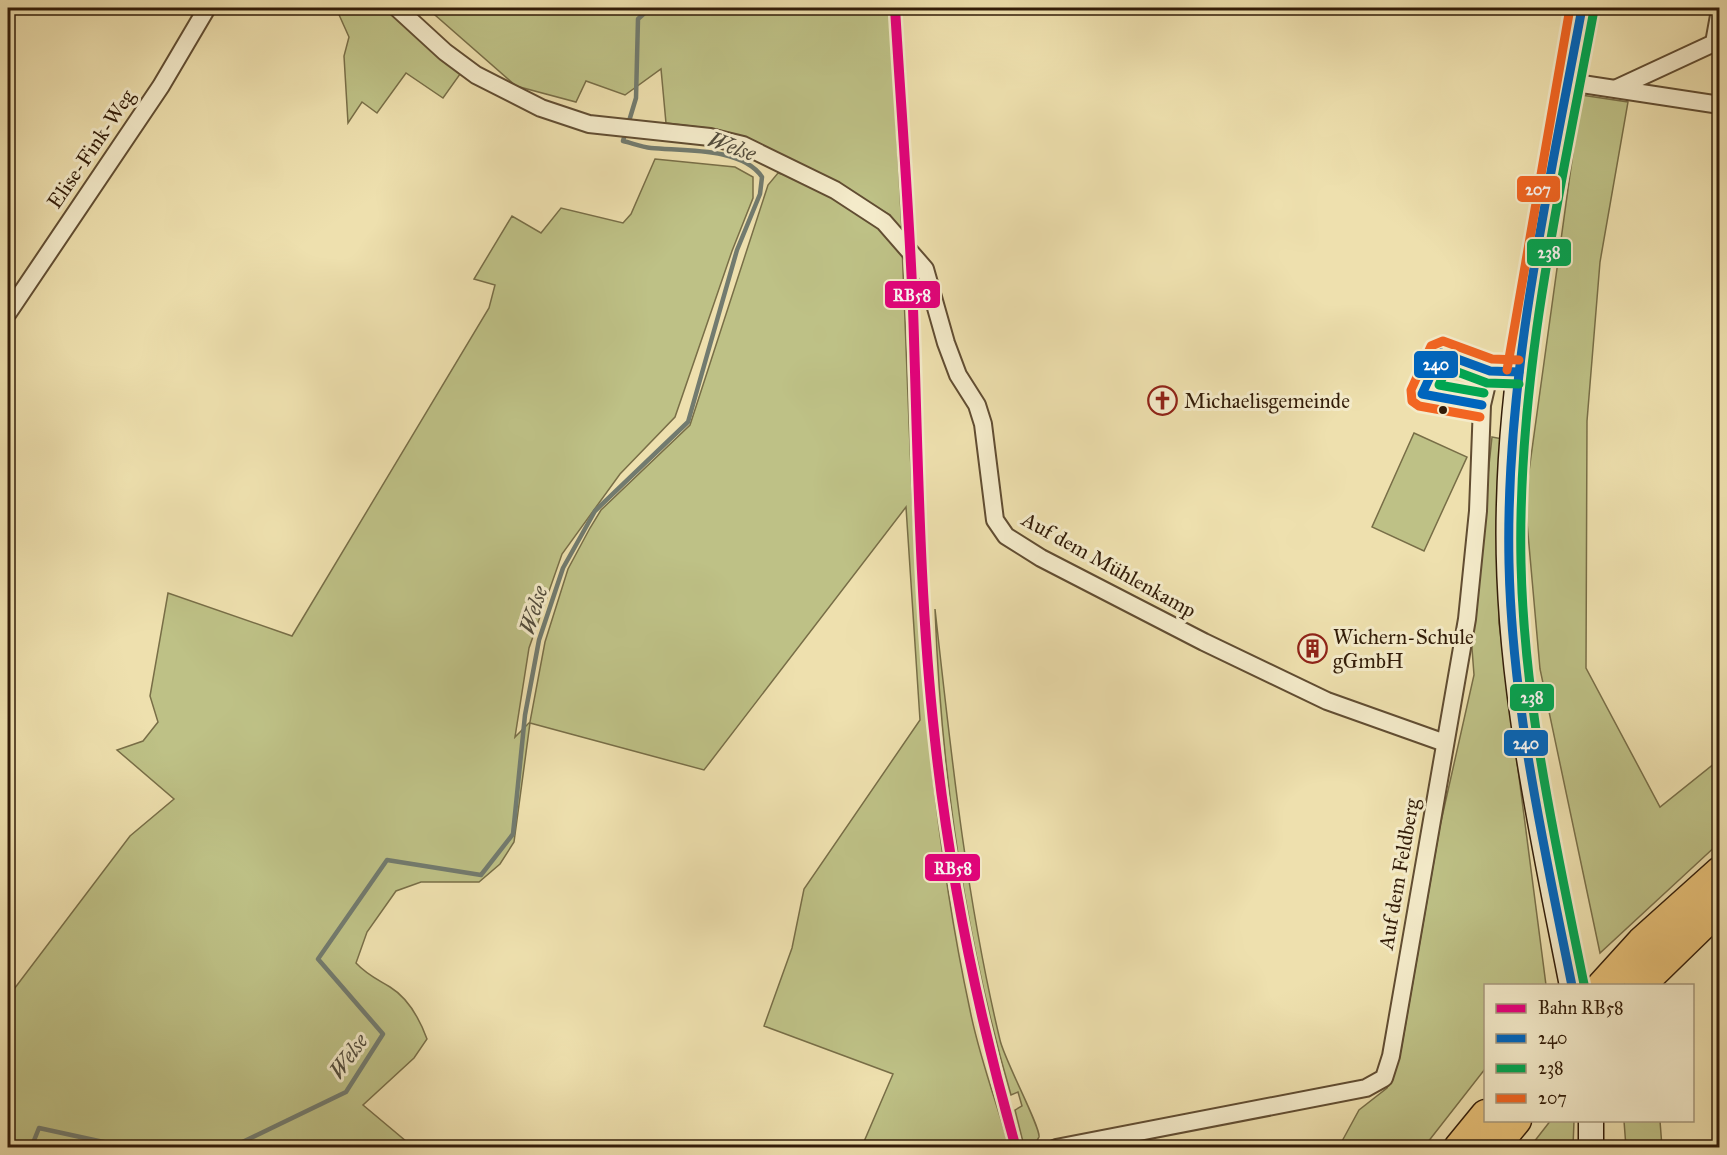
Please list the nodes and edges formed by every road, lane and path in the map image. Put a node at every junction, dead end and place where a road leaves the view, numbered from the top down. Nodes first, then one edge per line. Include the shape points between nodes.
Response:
1 (207, 8) edge
2 (397, 8) edge
3 (1582, 8) edge
4 (1719, 10) edge
5 (1569, 82) junction
6 (1617, 88) junction
7 (1719, 105) edge
8 (8, 313) edge
9 (1519, 372) junction
10 (1444, 743) junction
11 (1719, 872) edge
12 (1719, 907) edge
13 (1652, 952) junction
14 (1572, 984) edge
15 (1605, 984) edge
16 (1640, 984) edge
17 (1484, 1116) edge
18 (1514, 1122) edge
19 (1591, 1122) edge
20 (1056, 1148) edge
21 (1459, 1148) edge
22 (1493, 1148) edge
23 (1591, 1148) edge

1 - 8 street, Elise-Fink-Weg via 161,86
2 - 10 street, Auf dem Mühlenkamp via 476,75 542,108 589,124 710,137 743,145 835,190 884,222 925,268 946,343 958,375 977,405 987,438 995,520 1006,536 1204,642 1327,701
3 - 5 main road
4 - 6 street via 1714,43
5 - 6 street
5 - 9 main road
6 - 7 street
9 - 10 street, Auf dem Feldberg via 1490,371 1482,405 1478,511 1467,619
9 - 14 main road via 1509,503 1514,637 1521,705
10 - 20 street, Auf dem Feldberg via 1391,1056 1384,1078 1366,1088
11 - 13 highway
12 - 13 highway
13 - 15 highway
13 - 16 highway
17 - 21 highway
18 - 22 highway
19 - 23 main road

